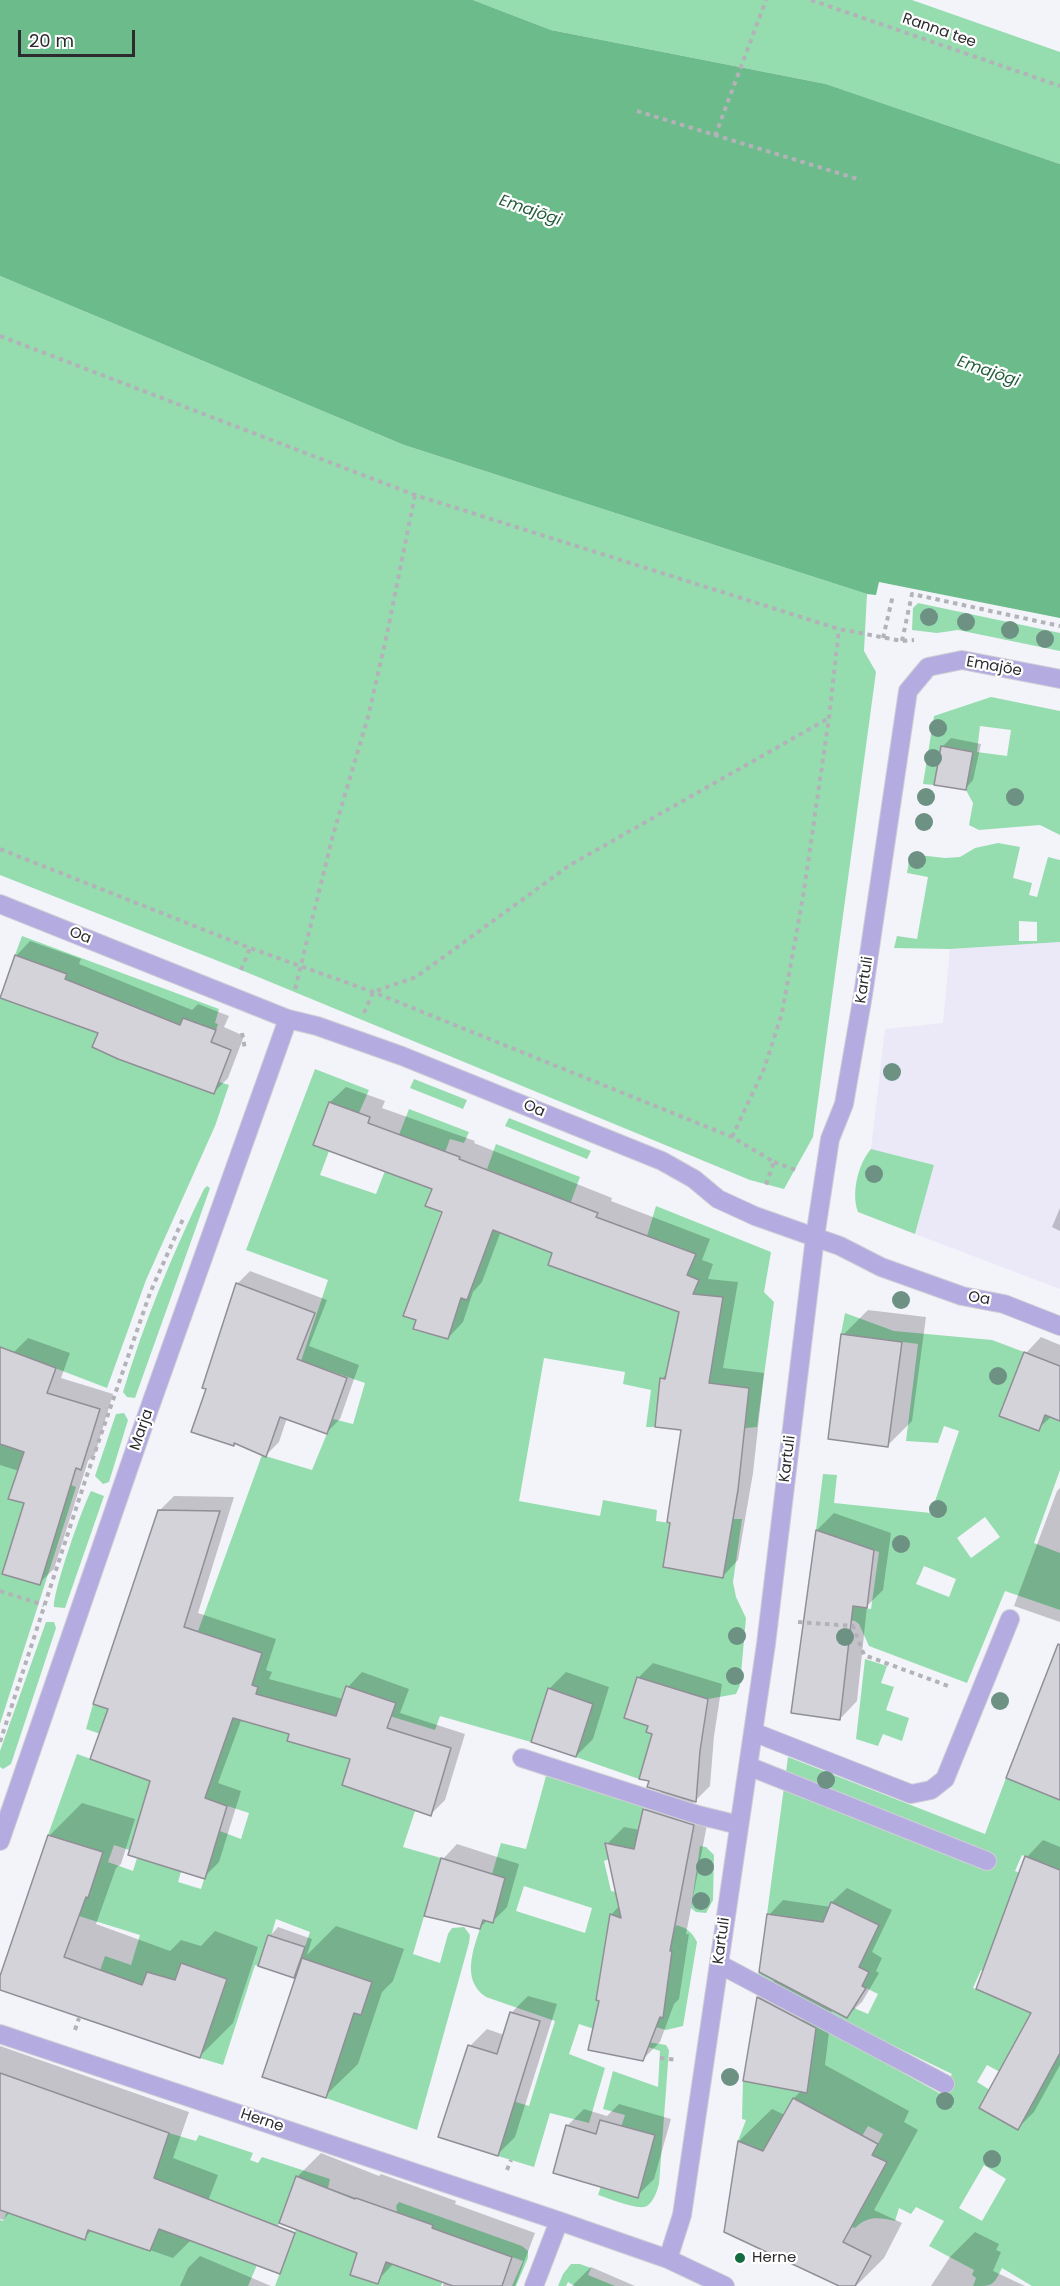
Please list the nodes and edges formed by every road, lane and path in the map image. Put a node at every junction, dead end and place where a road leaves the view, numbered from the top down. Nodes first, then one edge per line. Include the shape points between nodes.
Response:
1 (766, 0) edge
2 (810, 0) edge
3 (1060, 86) edge
4 (637, 111) dead end
5 (715, 136) junction
6 (861, 180) dead end
7 (0, 336) edge
8 (415, 495) junction
9 (893, 595) dead end
10 (1060, 626) edge
11 (839, 630) junction
12 (883, 638) junction
13 (928, 667) joint
14 (1060, 679) edge
15 (829, 718) junction
16 (0, 849) edge
17 (0, 904) edge
18 (250, 948) junction
19 (300, 964) junction
20 (240, 973) dead end
21 (373, 992) junction
22 (288, 1019) junction
23 (361, 1022) dead end
24 (233, 1026) dead end
25 (245, 1052) dead end
26 (732, 1137) junction
27 (774, 1162) junction
28 (800, 1171) dead end
29 (765, 1189) dead end
30 (186, 1210) dead end
31 (815, 1237) junction
32 (1060, 1326) edge
33 (0, 1591) edge
34 (44, 1605) junction
35 (1010, 1619) dead end
36 (803, 1622) dead end
37 (977, 1698) junction
38 (753, 1732) junction
39 (0, 1742) edge
40 (522, 1758) dead end
41 (748, 1766) junction
42 (739, 1825) junction
43 (0, 1841) edge
44 (987, 1861) dead end
45 (719, 1964) junction
46 (79, 2018) dead end
47 (75, 2031) dead end
48 (0, 2034) edge
49 (945, 2084) dead end
50 (510, 2160) dead end
51 (507, 2170) dead end
52 (559, 2221) junction
53 (668, 2259) junction
54 (534, 2286) edge
55 (725, 2286) edge

1 - 5 path
2 - 3 path, Ranna tee
4 - 5 path
5 - 6 path
7 - 8 path
8 - 11 path
8 - 19 path via 368,717
9 - 12 path
10 - 12 path via 912,594 902,641
11 - 12 path
11 - 15 path
13 - 14 street, Emajõe via 962,660
13 - 31 street, Kartuli via 908,691 863,995 844,1104 830,1139
15 - 21 path via 570,865 416,977
15 - 26 path via 782,1013 764,1069
16 - 18 path
17 - 22 street, Oa
18 - 19 path
18 - 20 path
19 - 21 path
19 - 22 path
21 - 23 path
21 - 26 path
22 - 31 street, Oa via 402,1056 662,1161 694,1179 718,1199
22 - 43 street, Marja
24 - 25 path via 242,1032
26 - 27 path
27 - 28 path
27 - 29 path
30 - 34 path via 150,1293
31 - 32 street, Oa via 881,1267 962,1296 1004,1304
31 - 38 street, Kartuli
33 - 34 path
34 - 39 path
35 - 37 street
36 - 37 path via 853,1626 864,1655
37 - 38 street via 945,1779 931,1790 911,1794
38 - 41 street, Kartuli
40 - 42 street
41 - 42 street, Kartuli
41 - 44 street
42 - 45 street, Kartuli
45 - 49 street
45 - 53 street, Kartuli via 682,2215
46 - 47 path
48 - 52 street, Herne
50 - 51 path
52 - 53 street, Herne
52 - 54 street
53 - 55 street, Herne

